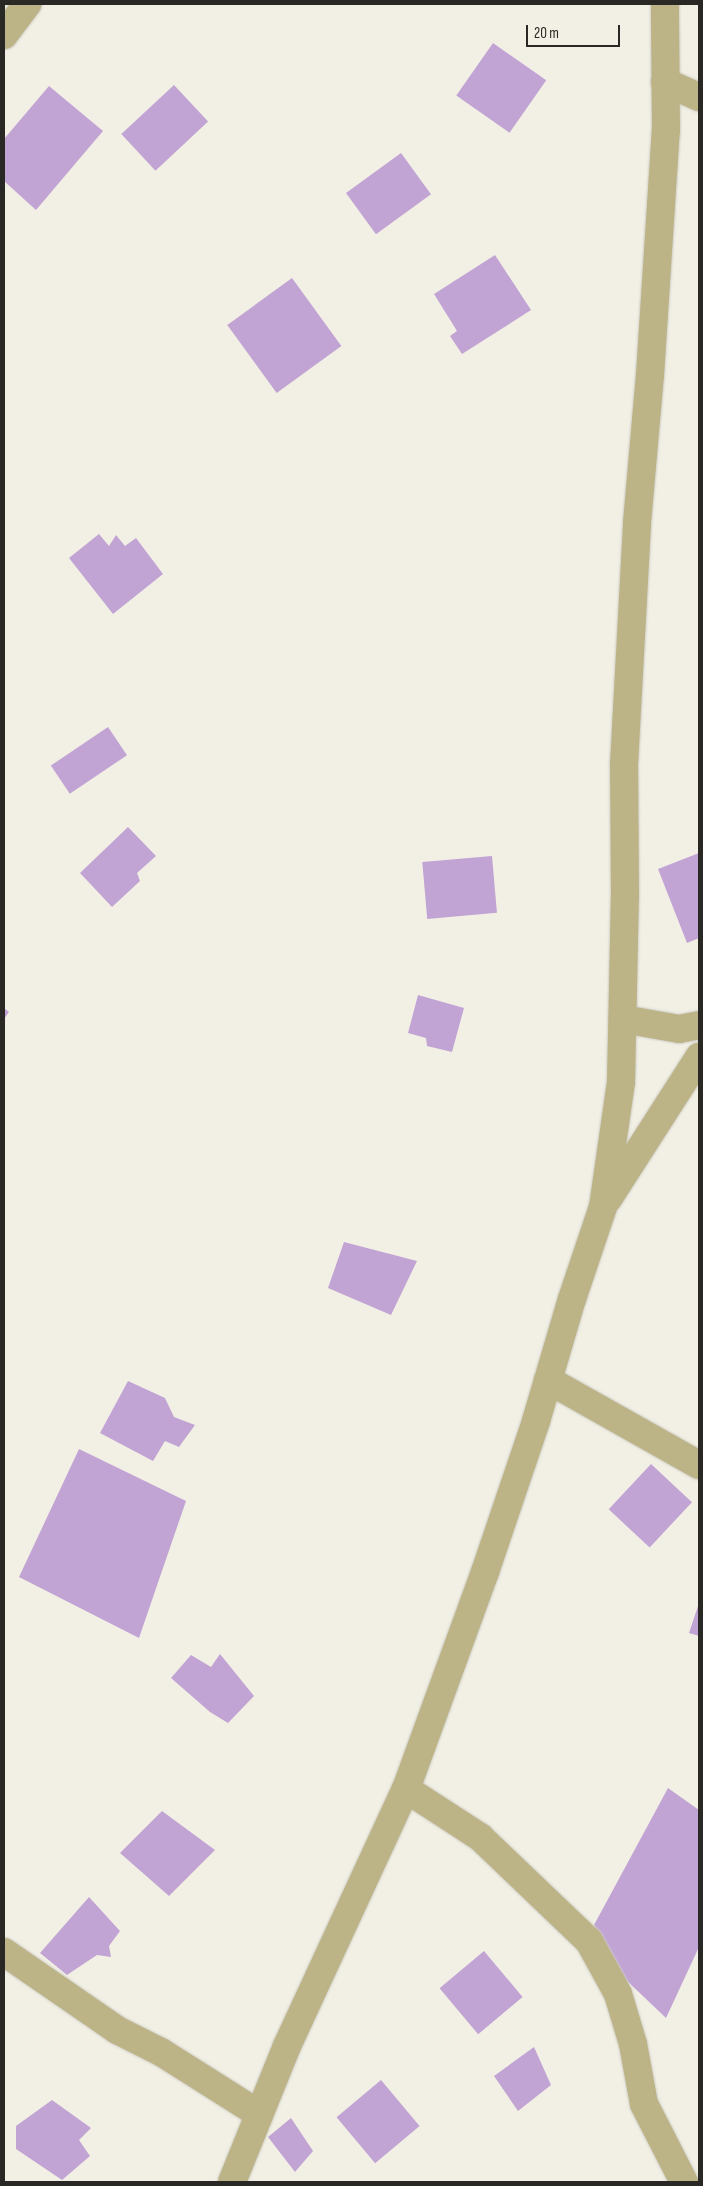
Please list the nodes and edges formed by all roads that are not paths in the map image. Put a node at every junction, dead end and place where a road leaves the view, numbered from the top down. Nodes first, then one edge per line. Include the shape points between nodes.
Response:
1 (27, 4) edge
2 (665, 4) edge
3 (4, 35) edge
4 (665, 82) junction
5 (699, 97) edge
6 (623, 1019) junction
7 (699, 1025) edge
8 (699, 1057) edge
9 (603, 1207) junction
10 (548, 1380) junction
11 (699, 1465) edge
12 (406, 1789) junction
13 (4, 1952) edge
14 (259, 2114) junction
15 (232, 2182) edge
16 (684, 2182) edge

1 - 3 street
2 - 4 street
4 - 5 street
4 - 6 street via 666,130 637,523 624,765
6 - 7 street via 679,1029
6 - 9 street via 621,1082
8 - 9 street
9 - 10 street
10 - 11 street
10 - 12 street via 485,1572
12 - 14 street via 287,2046
12 - 16 street via 480,1837 588,1941 618,1994 633,2044 644,2104
13 - 14 street via 118,2030 161,2052
14 - 15 street

